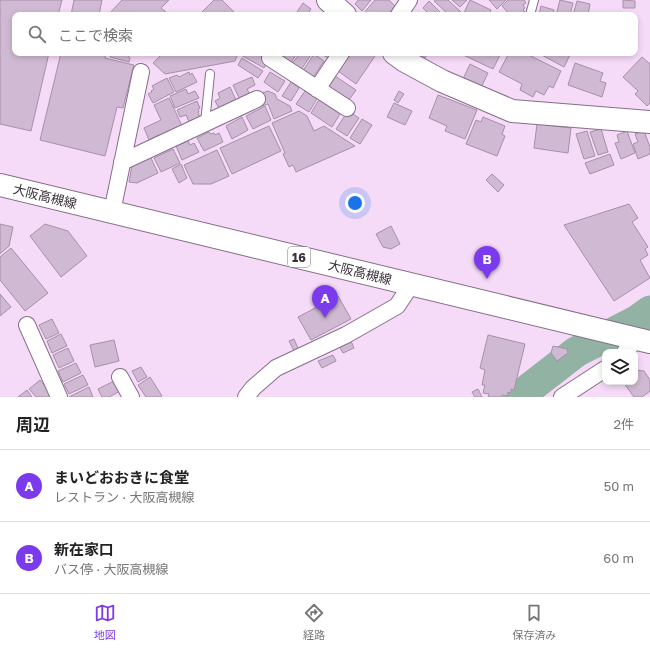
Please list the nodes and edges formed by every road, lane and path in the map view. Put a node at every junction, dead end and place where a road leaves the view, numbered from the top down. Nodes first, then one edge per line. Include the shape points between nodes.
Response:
1 (328, 0) edge
2 (410, 0) edge
3 (534, 0) edge
4 (342, 12) edge
5 (401, 12) edge
6 (531, 12) edge
7 (339, 56) edge
8 (398, 56) edge
9 (270, 58) dead end
10 (141, 72) dead end
11 (210, 74) dead end
12 (316, 88) junction
13 (256, 99) dead end
14 (347, 108) dead end
15 (650, 122) edge
16 (205, 124) junction
17 (122, 162) junction
18 (0, 185) edge
19 (112, 212) junction
20 (411, 285) junction
21 (27, 325) dead end
22 (635, 342) edge
23 (602, 371) edge
24 (120, 377) dead end
25 (59, 397) edge
26 (131, 397) edge
27 (246, 397) edge
28 (562, 397) edge

1 - 4 main road
2 - 5 street
3 - 6 lane
7 - 12 street
8 - 15 main road via 442,81 512,111
9 - 12 street
10 - 17 street
11 - 16 lane
12 - 14 street
13 - 16 street
16 - 17 street
17 - 19 street
18 - 19 main road, 大阪高槻線 / 16
19 - 20 main road, 大阪高槻線 / 16
20 - 22 main road, 大阪高槻線 / 16 via 599,329
20 - 27 street via 397,306 346,335 276,368
21 - 25 street
23 - 28 street
24 - 26 street

